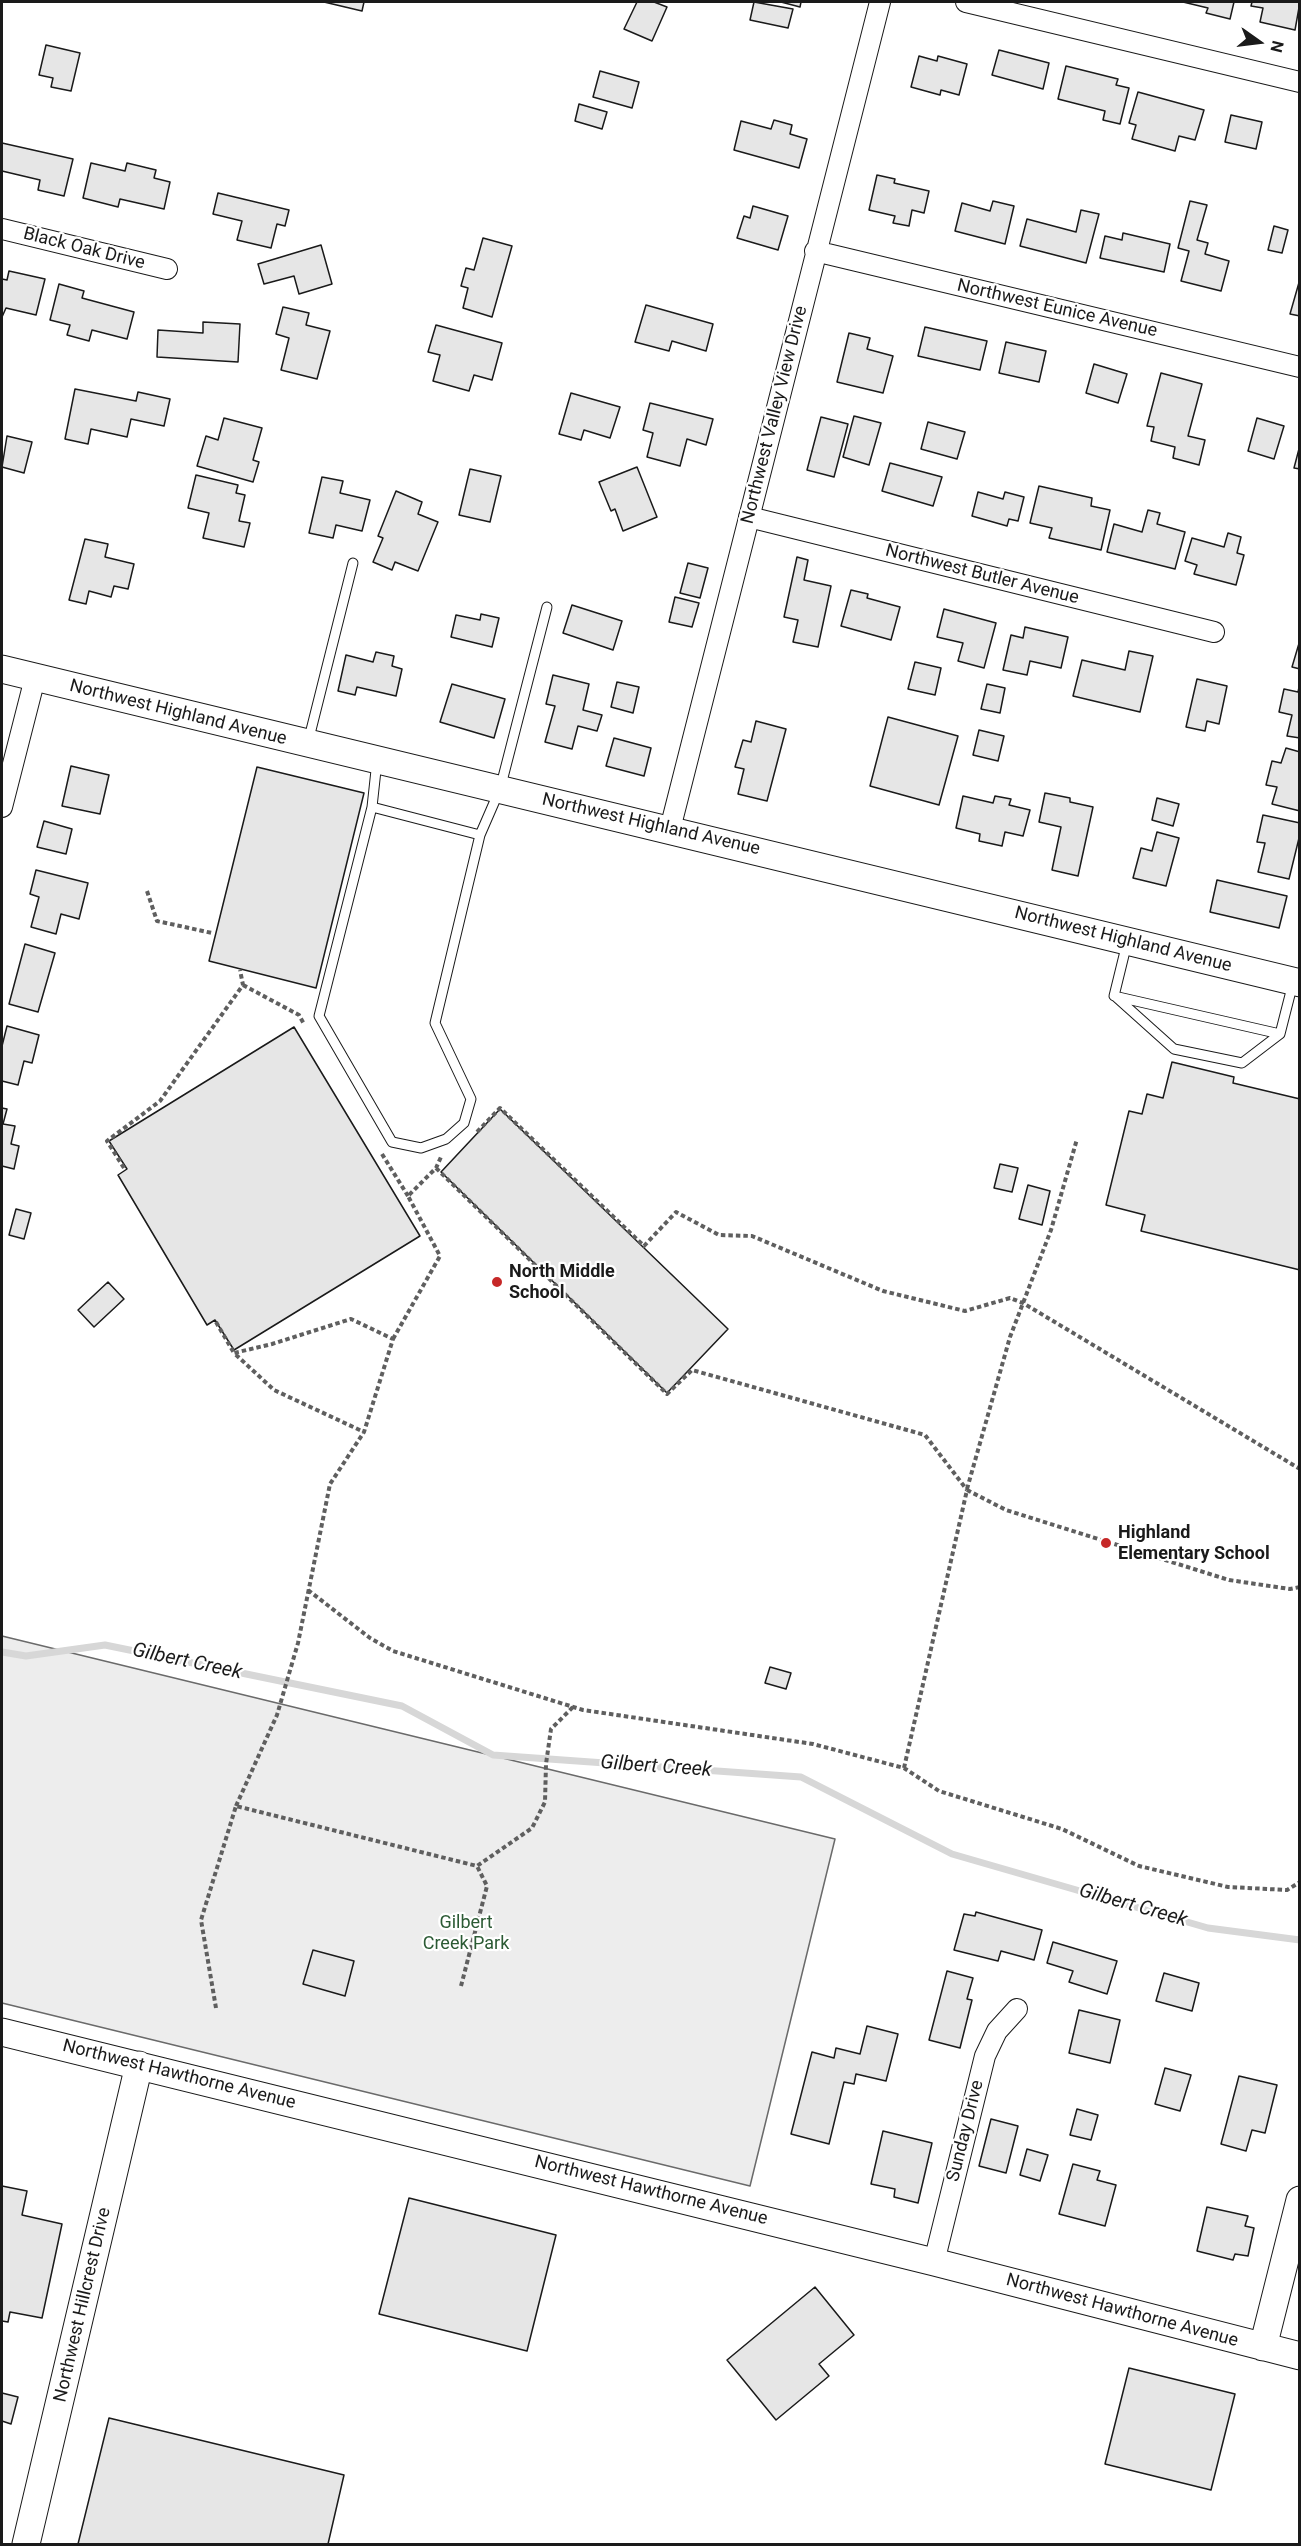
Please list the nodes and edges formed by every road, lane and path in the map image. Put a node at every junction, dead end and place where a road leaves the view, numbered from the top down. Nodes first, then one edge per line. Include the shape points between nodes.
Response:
1 (880, 2) edge
2 (966, 2) edge
3 (1299, 82) edge
4 (2, 229) edge
5 (815, 251) junction
6 (167, 269) dead end
7 (1299, 367) edge
8 (750, 517) junction
9 (353, 563) dead end
10 (547, 607) dead end
11 (1214, 632) dead end
12 (2, 669) edge
13 (34, 678) junction
14 (308, 744) junction
15 (377, 760) junction
16 (500, 789) junction
17 (2, 807) edge
18 (372, 807) junction
19 (670, 829) junction
20 (480, 835) junction
21 (147, 891) dead end
22 (212, 933) dead end
23 (1128, 941) junction
24 (240, 970) dead end
25 (1296, 982) edge
26 (243, 985) junction
27 (1114, 996) junction
28 (305, 1025) dead end
29 (1280, 1034) junction
30 (446, 1139) junction
31 (1077, 1139) dead end
32 (378, 1146) dead end
33 (124, 1168) dead end
34 (436, 1168) junction
35 (408, 1196) junction
36 (1023, 1303) junction
37 (216, 1322) dead end
38 (393, 1339) junction
39 (234, 1353) junction
40 (364, 1432) junction
41 (1299, 1469) edge
42 (967, 1490) junction
43 (1299, 1587) edge
44 (308, 1590) junction
45 (573, 1707) junction
46 (904, 1768) junction
47 (236, 1806) junction
48 (477, 1866) junction
49 (1299, 1882) edge
50 (461, 1986) dead end
51 (216, 2008) dead end
52 (1017, 2009) dead end
53 (2, 2032) edge
54 (139, 2065) junction
55 (1299, 2200) edge
56 (934, 2262) junction
57 (1263, 2347) junction
58 (1299, 2356) edge
59 (26, 2544) edge

1 - 5 street, Northwest Valley View Drive
2 - 3 street
4 - 6 street, Black Oak Drive
5 - 7 street, Northwest Eunice Avenue
5 - 8 street, Northwest Valley View Drive
8 - 11 street, Northwest Butler Avenue
8 - 19 street, Northwest Valley View Drive
9 - 14 lane
10 - 16 lane
12 - 13 street, Northwest Highland Avenue
13 - 14 street, Northwest Highland Avenue
13 - 17 street
14 - 15 street, Northwest Highland Avenue
15 - 16 street, Northwest Highland Avenue
15 - 18 lane
16 - 19 street, Northwest Highland Avenue
16 - 20 lane
18 - 20 lane
18 - 30 lane via 319,1016 392,1142 421,1148
19 - 23 street, Northwest Highland Avenue
20 - 30 lane via 435,1023 471,1099 464,1123
21 - 22 path via 157,921
23 - 25 street, Northwest Highland Avenue
23 - 27 lane
24 - 26 path
25 - 29 lane
26 - 28 path via 299,1015
26 - 33 path via 160,1101 107,1141
27 - 29 lane
27 - 29 lane via 1174,1049 1242,1063
30 - 34 path
30 - 36 path via 471,1139 500,1108 644,1246 676,1212 719,1235 752,1236 883,1291 965,1311 1010,1298
31 - 36 path via 1051,1230
32 - 35 path
34 - 35 path
34 - 42 path via 667,1394 692,1370 925,1435
35 - 38 path via 440,1256
36 - 41 path
36 - 42 path
37 - 39 path
38 - 39 path via 351,1319
38 - 40 path
39 - 40 path via 274,1390
40 - 44 path via 330,1484
42 - 43 path via 1006,1510 1229,1580
42 - 46 path
44 - 45 path via 393,1651
44 - 47 path via 277,1715
45 - 46 path via 813,1744
45 - 48 path via 551,1730 544,1802 532,1828
46 - 49 path via 939,1791 1062,1829 1139,1866 1228,1887 1287,1890
47 - 48 path
47 - 51 path via 201,1920
48 - 50 path via 487,1886
52 - 56 street, Sunday Drive via 997,2031 985,2056
53 - 54 street, Northwest Hawthorne Avenue
54 - 56 street, Northwest Hawthorne Avenue
54 - 59 street, Northwest Hillcrest Drive
55 - 57 street
56 - 57 street, Northwest Hawthorne Avenue
57 - 58 street, Northwest Hawthorne Avenue

